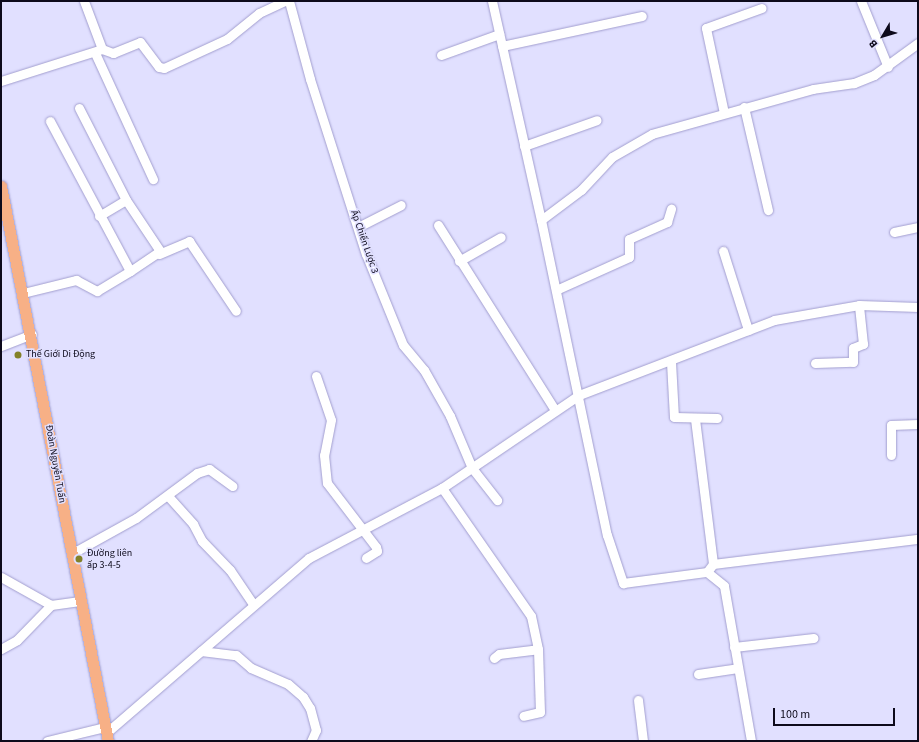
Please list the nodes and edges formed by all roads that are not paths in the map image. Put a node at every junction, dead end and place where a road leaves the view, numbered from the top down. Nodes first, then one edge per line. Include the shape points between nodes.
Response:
1 (84, 1) edge
2 (285, 1) edge
3 (289, 1) edge
4 (492, 1) edge
5 (860, 1) edge
6 (762, 8) dead end
7 (642, 16) dead end
8 (499, 34) junction
9 (918, 43) edge
10 (502, 46) junction
11 (98, 51) junction
12 (441, 55) dead end
13 (888, 67) junction
14 (1, 81) edge
15 (744, 107) junction
16 (79, 108) dead end
17 (724, 113) junction
18 (597, 120) dead end
19 (50, 121) dead end
20 (524, 146) junction
21 (153, 179) dead end
22 (1, 186) edge
23 (126, 200) junction
24 (401, 205) dead end
25 (671, 209) dead end
26 (768, 210) dead end
27 (99, 216) junction
28 (541, 220) junction
29 (362, 225) junction
30 (438, 225) dead end
31 (918, 227) edge
32 (894, 232) dead end
33 (502, 237) dead end
34 (723, 251) dead end
35 (159, 254) junction
36 (459, 261) junction
37 (130, 271) junction
38 (556, 290) junction
39 (23, 293) junction
40 (859, 305) junction
41 (918, 308) edge
42 (236, 311) dead end
43 (748, 330) junction
44 (32, 334) junction
45 (1, 346) edge
46 (671, 362) junction
47 (816, 363) dead end
48 (316, 376) dead end
49 (579, 395) junction
50 (555, 410) junction
51 (695, 418) junction
52 (717, 418) dead end
53 (918, 424) edge
54 (891, 455) dead end
55 (472, 468) junction
56 (232, 486) dead end
57 (442, 488) junction
58 (168, 496) junction
59 (497, 500) dead end
60 (362, 528) junction
61 (918, 539) edge
62 (71, 554) junction
63 (366, 558) dead end
64 (713, 564) junction
65 (707, 572) junction
66 (1, 577) edge
67 (80, 600) junction
68 (253, 604) junction
69 (51, 605) junction
70 (813, 638) dead end
71 (734, 647) junction
72 (1, 649) edge
73 (538, 649) junction
74 (201, 651) junction
75 (494, 658) dead end
76 (738, 668) junction
77 (698, 674) dead end
78 (638, 700) dead end
79 (523, 716) dead end
80 (106, 734) edge
81 (47, 741) edge
82 (311, 741) edge
83 (643, 741) edge
84 (751, 741) edge

1 - 11 street
2 - 11 street via 260,13 228,39 171,66 159,67 140,42 113,53
3 - 29 street, Ấp Chiến Lược 3 via 310,79
4 - 8 street
5 - 13 street
6 - 17 street via 706,28
7 - 10 street
8 - 10 street
8 - 12 street
9 - 13 street
10 - 20 street
11 - 14 street
11 - 21 street
13 - 15 street via 854,83 813,89
15 - 17 street
15 - 26 street
16 - 23 street
17 - 28 street via 652,134 622,151
18 - 20 street
19 - 27 street
20 - 28 street
22 - 39 main road, Đoàn Nguyễn Tuấn
23 - 27 street
23 - 35 street
24 - 29 street
25 - 38 street via 667,222 629,239 629,257
27 - 37 street
28 - 38 street
29 - 55 street, Ấp Chiến Lược 3 via 403,345 424,370 442,400
30 - 36 street
31 - 32 street
33 - 36 street
34 - 43 street
35 - 37 street
35 - 42 street via 189,241
36 - 50 street via 539,379
37 - 39 street via 97,291 76,280
38 - 49 street
39 - 44 main road, Đoàn Nguyễn Tuấn
40 - 41 street
40 - 43 street via 801,313
40 - 47 street via 863,344 853,348 853,362
43 - 46 street
44 - 45 street
44 - 62 main road, Đoàn Nguyễn Tuấn
46 - 49 street
46 - 51 street via 673,414
48 - 60 street via 331,420 324,455 327,483
49 - 50 street
49 - 65 street via 608,535 621,581 626,585
50 - 55 street
51 - 52 street
51 - 64 street
53 - 54 street via 891,425
55 - 57 street
55 - 59 street, Ấp Chiến Lược 3
56 - 58 street via 209,469
57 - 60 street
57 - 73 street via 528,611
58 - 62 street via 136,518
58 - 68 street via 230,570
60 - 63 street via 377,551
60 - 68 street via 309,558
61 - 64 street
62 - 67 main road, Đoàn Nguyễn Tuấn
64 - 65 street
65 - 71 street via 724,586
66 - 69 street
67 - 69 street
67 - 80 main road, Đoàn Nguyễn Tuấn
68 - 74 street
69 - 72 street via 17,640
70 - 71 street
71 - 76 street
73 - 75 street via 499,654
73 - 79 street via 540,712
74 - 80 street
74 - 82 street via 236,655 251,668 288,684 303,697 312,714 316,730
76 - 77 street
76 - 84 street
78 - 83 street
80 - 81 street

